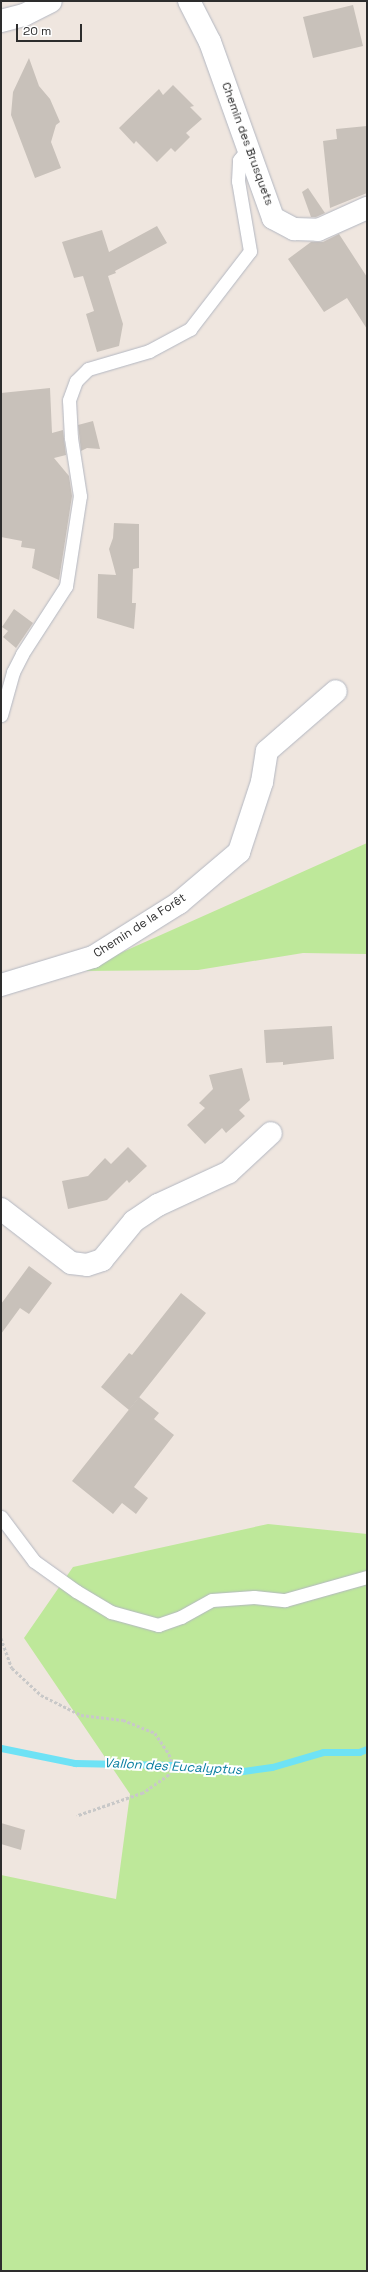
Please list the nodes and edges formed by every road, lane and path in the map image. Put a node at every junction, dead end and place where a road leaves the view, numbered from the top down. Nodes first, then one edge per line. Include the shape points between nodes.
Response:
1 (51, 1) edge
2 (189, 1) edge
3 (1, 21) edge
4 (249, 147) junction
5 (367, 208) edge
6 (336, 691) dead end
7 (1, 715) edge
8 (1, 985) edge
9 (271, 1133) dead end
10 (1, 1209) edge
11 (1, 1517) edge
12 (367, 1577) edge
13 (1, 1638) edge
14 (77, 1816) dead end

1 - 3 street via 24,15
2 - 4 street, Chemin des Brusquets via 210,42
4 - 5 street, Chemin des Brusquets via 273,218 294,229 318,230
4 - 7 lane via 239,160 238,181 250,251 190,329 149,351 88,369 76,382 69,400 71,438 80,496 66,586 22,654 13,672
6 - 8 street, Chemin de la Forêt via 267,751 262,782 239,852 179,903 94,957
9 - 10 street via 229,1172 158,1205 134,1221 102,1260 87,1265 71,1263
11 - 12 lane via 34,1561 76,1591 111,1612 158,1625 181,1617 212,1600 254,1597 285,1600
13 - 14 path via 12,1668 41,1695 81,1715 123,1720 155,1733 169,1754 173,1765 169,1775 143,1793

